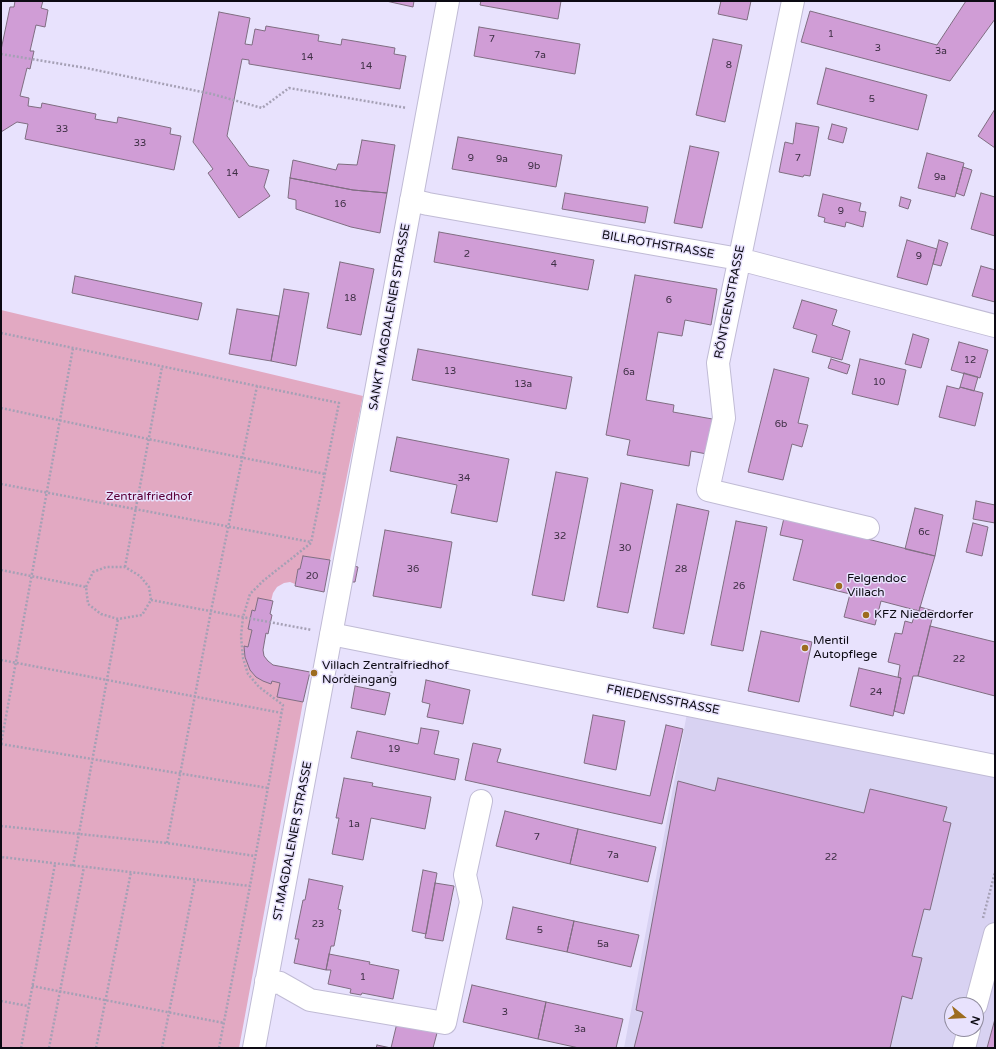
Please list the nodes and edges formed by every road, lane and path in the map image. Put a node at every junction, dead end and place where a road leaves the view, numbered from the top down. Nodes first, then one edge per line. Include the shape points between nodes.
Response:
1 (448, 1) edge
2 (793, 1) edge
3 (1, 54) edge
4 (428, 111) junction
5 (412, 200) junction
6 (738, 259) junction
7 (995, 326) edge
8 (1, 333) edge
9 (73, 348) junction
10 (162, 366) junction
11 (257, 386) junction
12 (1, 408) edge
13 (60, 420) junction
14 (148, 439) junction
15 (242, 458) junction
16 (325, 474) junction
17 (1, 484) edge
18 (46, 493) junction
19 (136, 509) junction
20 (228, 527) junction
21 (868, 528) dead end
22 (312, 542) junction
23 (125, 567) junction
24 (1, 570) edge
25 (31, 576) junction
26 (86, 588) junction
27 (151, 600) junction
28 (211, 611) junction
29 (243, 617) junction
30 (118, 619) junction
31 (331, 634) junction
32 (1, 660) edge
33 (16, 662) junction
34 (107, 680) junction
35 (195, 696) junction
36 (282, 713) junction
37 (1, 744) edge
38 (92, 759) junction
39 (995, 766) edge
40 (180, 774) junction
41 (268, 788) junction
42 (481, 801) dead end
43 (1, 826) edge
44 (78, 834) junction
45 (168, 843) junction
46 (255, 856) junction
47 (1, 858) edge
48 (55, 864) junction
49 (73, 866) junction
50 (84, 867) junction
51 (132, 872) junction
52 (195, 880) junction
53 (250, 886) junction
54 (995, 934) edge
55 (266, 981) junction
56 (32, 986) junction
57 (60, 991) junction
58 (978, 997) edge
59 (106, 1000) junction
60 (1, 1001) edge
61 (28, 1006) junction
62 (169, 1012) junction
63 (224, 1023) junction
64 (967, 1037) edge
65 (21, 1048) edge
66 (49, 1048) edge
67 (96, 1048) edge
68 (162, 1048) edge
69 (219, 1048) edge
70 (254, 1048) edge
71 (964, 1048) edge

1 - 4 street, SANKT MAGDALENER STRASSE
2 - 6 street, RÖNTGENSTRASSE
3 - 4 path via 86,68 212,94 262,108 289,88
4 - 5 street, SANKT MAGDALENER STRASSE
5 - 6 street, BILLROTHSTRASSE
5 - 31 street, SANKT MAGDALENER STRASSE
6 - 7 street, BILLROTHSTRASSE
6 - 21 street, RÖNTGENSTRASSE via 718,363 724,418 708,490
8 - 9 path
9 - 10 path
9 - 13 path
10 - 11 path
10 - 14 path
11 - 15 path
11 - 16 path via 339,403
12 - 13 path
13 - 14 path
13 - 18 path
14 - 15 path
14 - 19 path
15 - 16 path
15 - 20 path
16 - 22 path
17 - 18 path
18 - 19 path
18 - 25 path
19 - 20 path
19 - 23 path
20 - 22 path
20 - 28 path
22 - 29 path via 250,594
23 - 26 path via 106,567 93,572
23 - 27 path via 140,576 149,587
24 - 25 path
25 - 26 path
25 - 33 path
26 - 30 path via 88,604 101,614
27 - 28 path
27 - 30 path via 142,615
28 - 29 path
28 - 35 path
29 - 31 path
29 - 36 path via 242,650 248,674 259,687 283,705
30 - 34 path
31 - 39 street, FRIEDENSSTRASSE
31 - 55 street, ST.MAGDALENER STRASSE
32 - 33 path
33 - 34 path
33 - 37 path
34 - 35 path
34 - 38 path
35 - 36 path
35 - 40 path
36 - 41 path
37 - 38 path
38 - 40 path
38 - 44 path
40 - 41 path
40 - 45 path
41 - 46 path
42 - 55 street via 465,875 472,902 445,1023 310,1000 280,984
43 - 44 path
44 - 45 path
44 - 49 path
45 - 46 path
46 - 53 path
47 - 48 path
48 - 49 path
48 - 56 path
49 - 50 path
50 - 51 path
50 - 57 path
51 - 52 path
51 - 59 path
52 - 53 path
52 - 62 path
53 - 63 path
54 - 58 street
55 - 70 street, ST.MAGDALENER STRASSE
56 - 57 path
56 - 61 path
57 - 59 path
57 - 66 path
59 - 62 path
59 - 67 path
60 - 61 path
61 - 65 path
62 - 63 path
62 - 68 path
63 - 69 path
64 - 71 street

